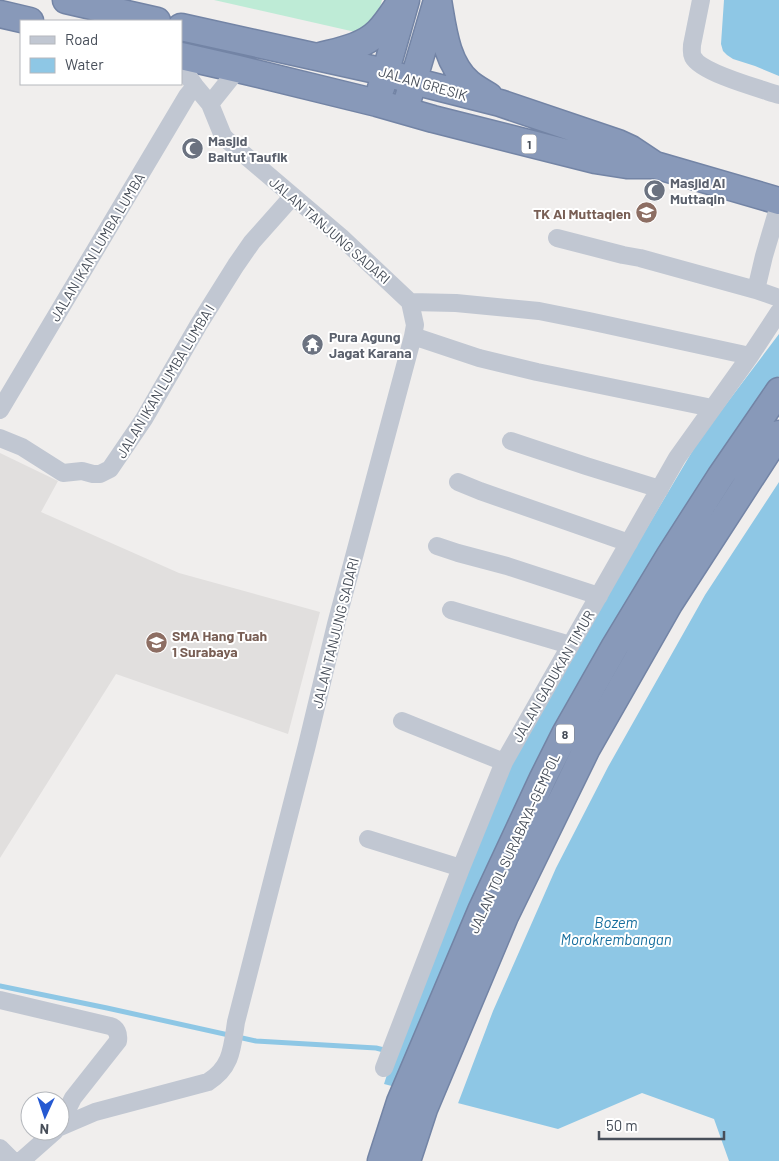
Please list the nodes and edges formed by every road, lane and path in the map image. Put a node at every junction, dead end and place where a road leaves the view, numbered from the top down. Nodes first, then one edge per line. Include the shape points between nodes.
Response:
1 (66, 0) edge
2 (404, 0) edge
3 (438, 0) edge
4 (701, 0) edge
5 (0, 14) edge
6 (26, 20) edge
7 (153, 20) edge
8 (182, 27) edge
9 (182, 56) edge
10 (317, 56) junction
11 (182, 67) edge
12 (238, 69) junction
13 (385, 72) junction
14 (414, 82) junction
15 (195, 86) junction
16 (779, 95) edge
17 (377, 103) junction
18 (210, 104) junction
19 (500, 104) junction
20 (404, 112) junction
21 (655, 165) junction
22 (292, 196) junction
23 (779, 201) edge
24 (779, 205) edge
25 (557, 238) dead end
26 (756, 290) junction
27 (779, 298) edge
28 (410, 302) junction
29 (779, 312) edge
30 (413, 336) junction
31 (750, 356) junction
32 (779, 391) edge
33 (712, 408) junction
34 (0, 410) edge
35 (779, 434) edge
36 (0, 438) edge
37 (512, 441) dead end
38 (458, 482) dead end
39 (660, 489) junction
40 (629, 543) junction
41 (437, 546) dead end
42 (599, 596) junction
43 (451, 610) dead end
44 (570, 646) junction
45 (402, 721) dead end
46 (504, 762) junction
47 (368, 839) dead end
48 (461, 868) junction
49 (0, 1000) edge
50 (388, 1059) dead end
51 (70, 1104) edge
52 (412, 1106) junction
53 (70, 1122) edge
54 (44, 1141) edge
55 (0, 1148) edge
56 (13, 1161) edge
57 (21, 1161) edge
58 (381, 1161) edge
59 (407, 1161) edge

1 - 7 highway
2 - 10 highway via 370,38
2 - 13 highway
3 - 14 highway
3 - 19 highway via 443,33 456,66 468,82
4 - 16 street via 692,45 693,58 699,65 722,76
5 - 6 highway
8 - 10 highway, JALAN GRESIK
9 - 12 highway, JALAN GRESIK
10 - 13 highway, JALAN GRESIK
11 - 15 street, JALAN TANJUNG SADARI
12 - 17 highway, JALAN GRESIK
12 - 18 street
13 - 14 highway, JALAN GRESIK
13 - 17 highway
14 - 19 highway, JALAN GRESIK / 1
14 - 20 highway
15 - 18 street, JALAN TANJUNG SADARI
15 - 34 street, JALAN IKAN LUMBA LUMBA
17 - 20 highway, JALAN GRESIK / 1
18 - 22 street, JALAN TANJUNG SADARI via 223,136
19 - 21 highway, JALAN GRESIK / 1 via 618,143
20 - 21 highway, JALAN GRESIK / 1 via 595,160
21 - 23 highway, JALAN GRESIK / 1
22 - 28 street, JALAN TANJUNG SADARI
22 - 36 street, JALAN IKAN LUMBA LUMBA I via 236,265 144,419 110,469 100,474 82,471 63,473 22,446
24 - 26 street
25 - 26 street
26 - 27 street
28 - 30 street, JALAN TANJUNG SADARI via 415,325
28 - 31 street via 539,311
29 - 31 street, JALAN GADUKAN TIMUR
30 - 33 street via 479,358 537,372
30 - 53 street, JALAN TANJUNG SADARI via 336,624 228,1062 218,1077 208,1082 95,1112
31 - 33 street, JALAN GADUKAN TIMUR
32 - 52 highway, JALAN TOL SURABAYA–GEMPOL / 8 via 670,555 565,734 481,910
33 - 39 street, JALAN GADUKAN TIMUR
35 - 52 highway, JALAN TOL SURABAYA–GEMPOL / 8 via 669,604 587,748
37 - 39 street
38 - 40 street
39 - 40 street, JALAN GADUKAN TIMUR
40 - 42 street, JALAN GADUKAN TIMUR
41 - 42 street
42 - 44 street, JALAN GADUKAN TIMUR
43 - 44 street
44 - 46 street, JALAN GADUKAN TIMUR
45 - 46 street
46 - 48 street, JALAN GADUKAN TIMUR
47 - 48 street
48 - 50 street, JALAN GADUKAN TIMUR
49 - 51 street via 114,1027 118,1041
52 - 58 highway, JALAN TOL SURABAYA–GEMPOL / 8
52 - 59 highway, JALAN TOL SURABAYA–GEMPOL / 8
54 - 57 street
55 - 56 street

